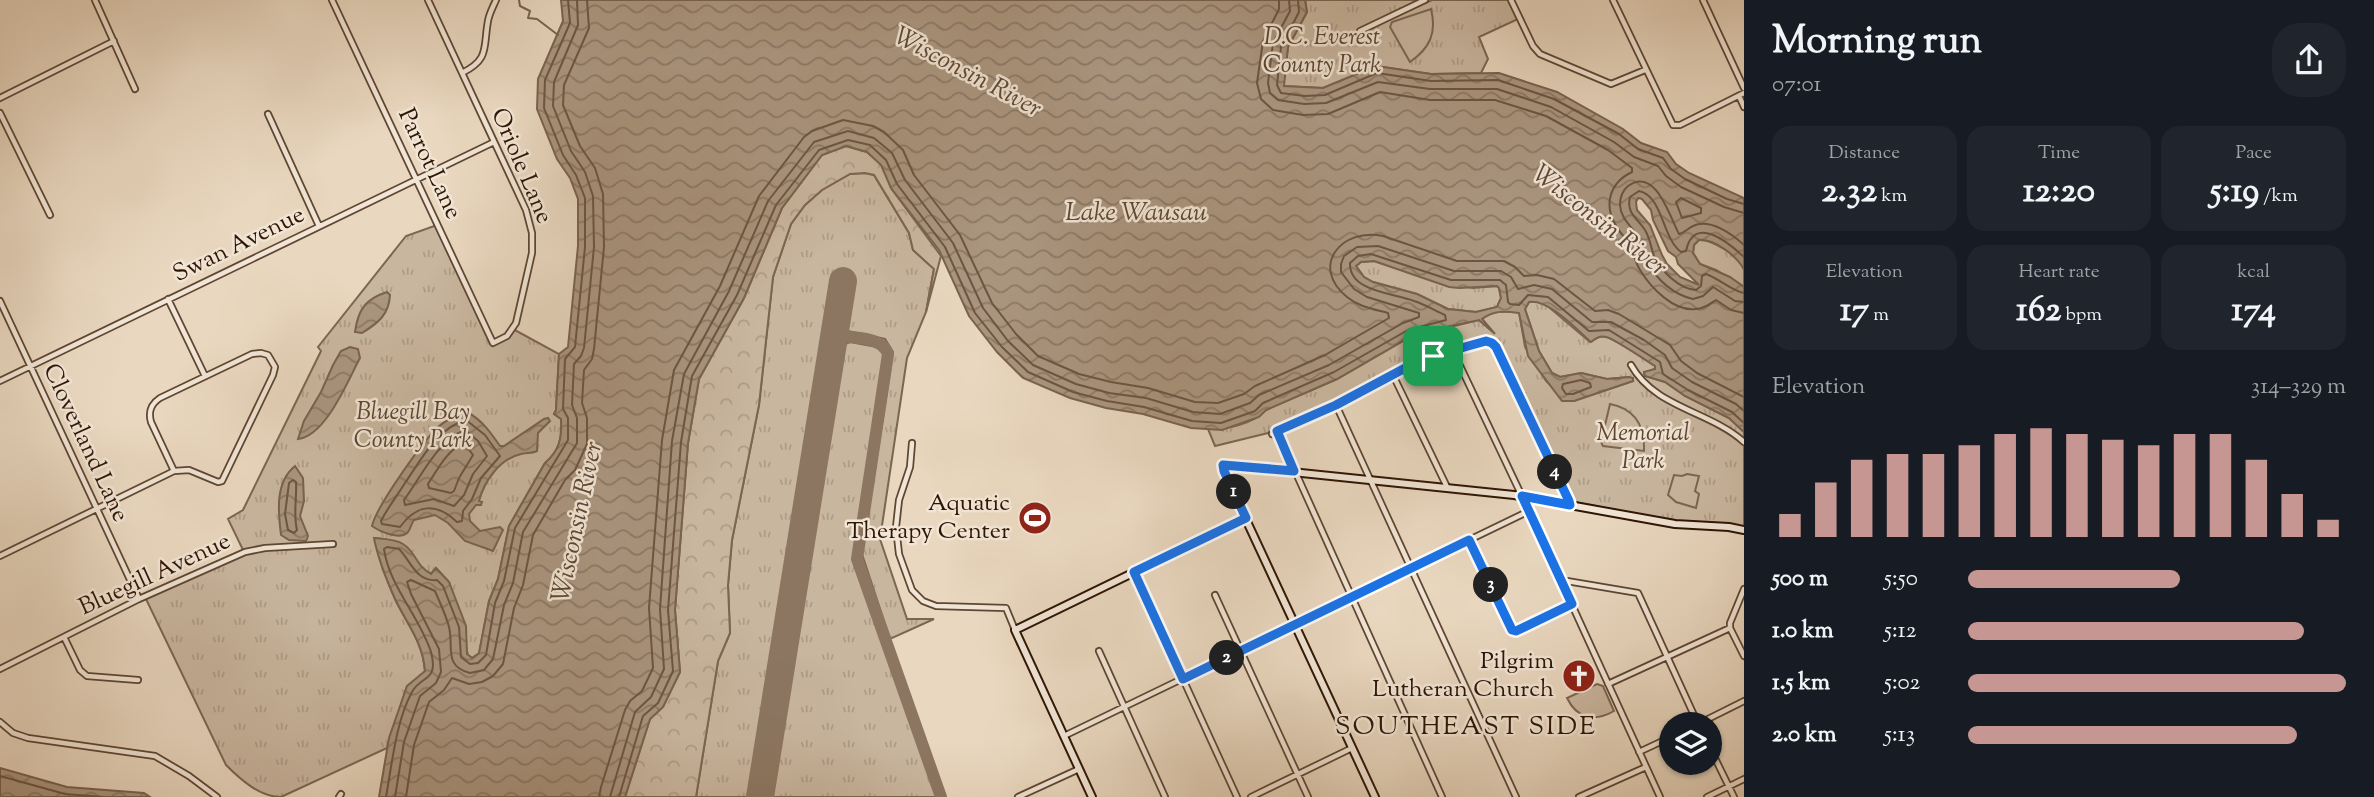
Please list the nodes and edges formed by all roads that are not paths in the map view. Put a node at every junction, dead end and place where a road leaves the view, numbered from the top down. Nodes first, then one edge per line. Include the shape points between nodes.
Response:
1 (95, 0) edge
2 (332, 0) edge
3 (428, 0) edge
4 (496, 0) edge
5 (1425, 0) edge
6 (1511, 0) edge
7 (1613, 0) edge
8 (1703, 0) edge
9 (1417, 2) edge
10 (1360, 32) dead end
11 (114, 41) junction
12 (1645, 70) junction
13 (462, 73) junction
14 (1744, 88) edge
15 (135, 89) dead end
16 (1741, 95) edge
17 (0, 98) edge
18 (1744, 107) edge
19 (0, 113) edge
20 (268, 114) dead end
21 (494, 142) junction
22 (417, 179) junction
23 (50, 215) dead end
24 (319, 226) junction
25 (168, 299) junction
26 (0, 301) edge
27 (493, 343) joint
28 (1453, 351) junction
29 (1631, 365) dead end
30 (30, 366) junction
31 (1394, 375) junction
32 (205, 376) junction
33 (0, 381) edge
34 (1336, 405) junction
35 (1744, 442) edge
36 (912, 443) dead end
37 (174, 471) junction
38 (1294, 471) junction
39 (1371, 480) junction
40 (1447, 487) junction
41 (1522, 496) junction
42 (1570, 505) junction
43 (96, 508) junction
44 (1529, 511) junction
45 (1246, 518) junction
46 (1744, 530) edge
47 (1469, 540) junction
48 (333, 544) dead end
49 (0, 556) edge
50 (1411, 568) junction
51 (1134, 572) junction
52 (1561, 580) junction
53 (1744, 589) edge
54 (1215, 595) dead end
55 (1351, 597) junction
56 (139, 599) junction
57 (1572, 604) junction
58 (1296, 625) junction
59 (1730, 628) junction
60 (1015, 630) junction
61 (64, 637) junction
62 (1099, 651) dead end
63 (1241, 651) junction
64 (1744, 656) edge
65 (1667, 657) junction
66 (0, 669) edge
67 (1183, 679) junction
68 (138, 680) dead end
69 (1608, 684) junction
70 (1744, 701) edge
71 (1125, 707) junction
72 (1692, 712) edge
73 (1722, 712) edge
74 (0, 722) edge
75 (1064, 736) junction
76 (1659, 743) edge
77 (1352, 748) junction
78 (1639, 752) junction
79 (1646, 767) junction
80 (1079, 769) junction
81 (1722, 773) edge
82 (1297, 775) junction
83 (1744, 779) edge
84 (1728, 786) junction
85 (218, 797) edge
86 (1017, 797) edge
87 (1092, 797) edge
88 (1165, 797) edge
89 (1237, 797) edge
90 (1251, 797) edge
91 (1308, 797) edge
92 (1375, 797) edge
93 (1442, 797) edge
94 (1516, 797) edge
95 (1579, 797) edge
96 (1660, 797) edge
97 (1707, 797) edge
98 (1734, 797) edge

1 - 11 street
2 - 22 street, Parrot Lane
3 - 13 street, Oriole Lane
4 - 13 street via 488,18 484,55
5 - 9 street
6 - 12 street via 1537,52 1611,85
7 - 12 street
8 - 14 street
9 - 10 street
11 - 15 street
11 - 17 street
12 - 16 street via 1673,125
13 - 21 street, Oriole Lane
16 - 18 street
19 - 23 street
20 - 24 street
21 - 22 street, Swan Avenue
21 - 27 street, Oriole Lane via 526,211 533,239 516,323 507,336
22 - 24 street, Swan Avenue
22 - 27 street, Parrot Lane
24 - 25 street, Swan Avenue
25 - 30 street, Swan Avenue
25 - 32 street
26 - 30 street, Cloverland Lane
28 - 31 street via 1422,359
28 - 41 street
28 - 42 street via 1492,343
29 - 35 street via 1663,397 1720,424
30 - 33 street, Swan Avenue
30 - 43 street, Cloverland Lane
31 - 34 street
31 - 40 street
32 - 37 street via 151,407 151,422
32 - 37 street via 252,354 268,355 275,367 222,481 190,470
34 - 38 street via 1274,432
34 - 39 street
36 - 60 street via 896,527 899,554 912,590 938,606 1006,608
37 - 43 street
38 - 39 street
38 - 45 street via 1223,465
38 - 55 street
39 - 40 street
39 - 50 street
40 - 41 street
41 - 42 street
41 - 44 street
42 - 46 street via 1675,524
43 - 49 street
43 - 56 street, Cloverland Lane
44 - 47 street
44 - 52 street
45 - 51 street
45 - 58 street
47 - 50 street
47 - 57 street via 1513,631
48 - 56 street, Bluegill Avenue via 245,552
50 - 55 street
50 - 94 street
51 - 60 street
51 - 67 street
52 - 57 street
52 - 65 street via 1638,593
53 - 59 street
54 - 63 street
55 - 58 street
55 - 93 street
56 - 61 street, Bluegill Avenue
57 - 69 street
58 - 63 street
58 - 77 street
59 - 64 street
59 - 65 street
60 - 75 street
61 - 66 street, Bluegill Avenue
61 - 68 street via 87,676
62 - 71 street
63 - 67 street
63 - 82 street
65 - 69 street
65 - 72 street
67 - 71 street
67 - 89 street
69 - 78 street
70 - 73 street
71 - 75 street
71 - 88 street
74 - 85 street via 28,738 155,756
75 - 80 street
76 - 78 street
77 - 82 street
77 - 92 street
78 - 79 street
79 - 95 street
79 - 96 street
80 - 86 street
80 - 87 street
81 - 84 street
82 - 90 street
82 - 91 street
83 - 84 street
84 - 97 street
84 - 98 street

